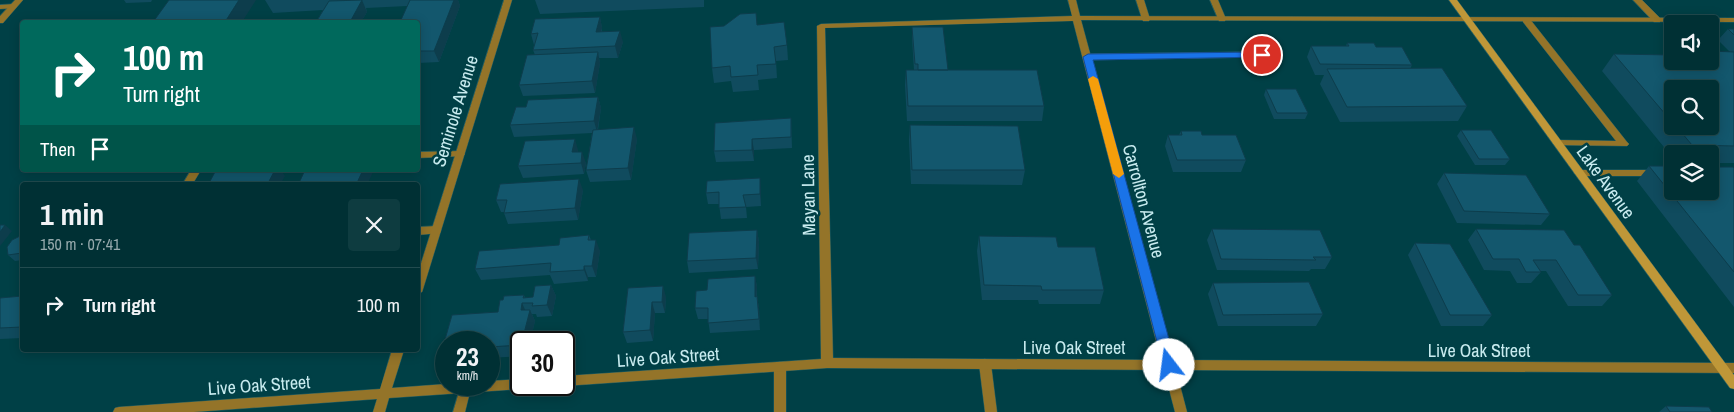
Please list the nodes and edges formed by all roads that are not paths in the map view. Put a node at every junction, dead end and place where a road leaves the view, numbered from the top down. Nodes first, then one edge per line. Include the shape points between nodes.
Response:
1 (508, 0) edge
2 (1072, 0) edge
3 (1140, 0) edge
4 (1214, 0) edge
5 (1453, 0) edge
6 (1636, 0) edge
7 (16, 3) edge
8 (0, 7) edge
9 (1077, 18) junction
10 (1146, 18) junction
11 (1222, 19) junction
12 (1467, 20) junction
13 (1526, 20) junction
14 (1656, 20) junction
15 (1734, 20) edge
16 (0, 21) edge
17 (1262, 55) dead end
18 (1088, 57) junction
19 (1558, 143) junction
20 (460, 154) junction
21 (420, 156) edge
22 (1579, 173) junction
23 (1664, 173) edge
24 (436, 230) junction
25 (420, 231) edge
26 (420, 282) edge
27 (397, 352) edge
28 (827, 363) junction
29 (985, 364) junction
30 (1169, 365) junction
31 (780, 366) junction
32 (1728, 368) edge
33 (575, 380) edge
34 (1734, 384) edge
35 (435, 390) edge
36 (384, 394) junction
37 (462, 396) edge
38 (119, 412) edge
39 (379, 412) edge
40 (459, 412) edge
41 (780, 412) edge
42 (991, 412) edge
43 (1181, 412) edge

1 - 20 street, Seminole Avenue
2 - 9 street, Carrollton Avenue
3 - 10 street
4 - 11 street
5 - 12 main road, Lake Avenue
6 - 14 street
7 - 8 street
7 - 16 street
9 - 10 street
9 - 18 street, Carrollton Avenue
9 - 28 street, Mayan Lane via 821,26
10 - 11 street
11 - 12 street
12 - 13 street
12 - 19 main road, Lake Avenue
13 - 14 street
13 - 19 street via 1624,144
14 - 15 street
17 - 18 street
18 - 30 street, Carrollton Avenue
19 - 22 main road, Lake Avenue
20 - 21 street
20 - 24 street, Seminole Avenue
22 - 23 street
22 - 32 main road, Lake Avenue
24 - 25 street
24 - 26 street, Seminole Avenue
27 - 36 street
28 - 29 street, Live Oak Street
28 - 31 street, Live Oak Street
29 - 30 street, Live Oak Street
29 - 42 street
30 - 32 street, Live Oak Street
30 - 43 street, Carrollton Avenue
31 - 33 street, Live Oak Street
31 - 41 street
32 - 34 main road, Lake Avenue
35 - 36 street, Live Oak Street
36 - 38 street, Live Oak Street
36 - 39 street
37 - 40 street

